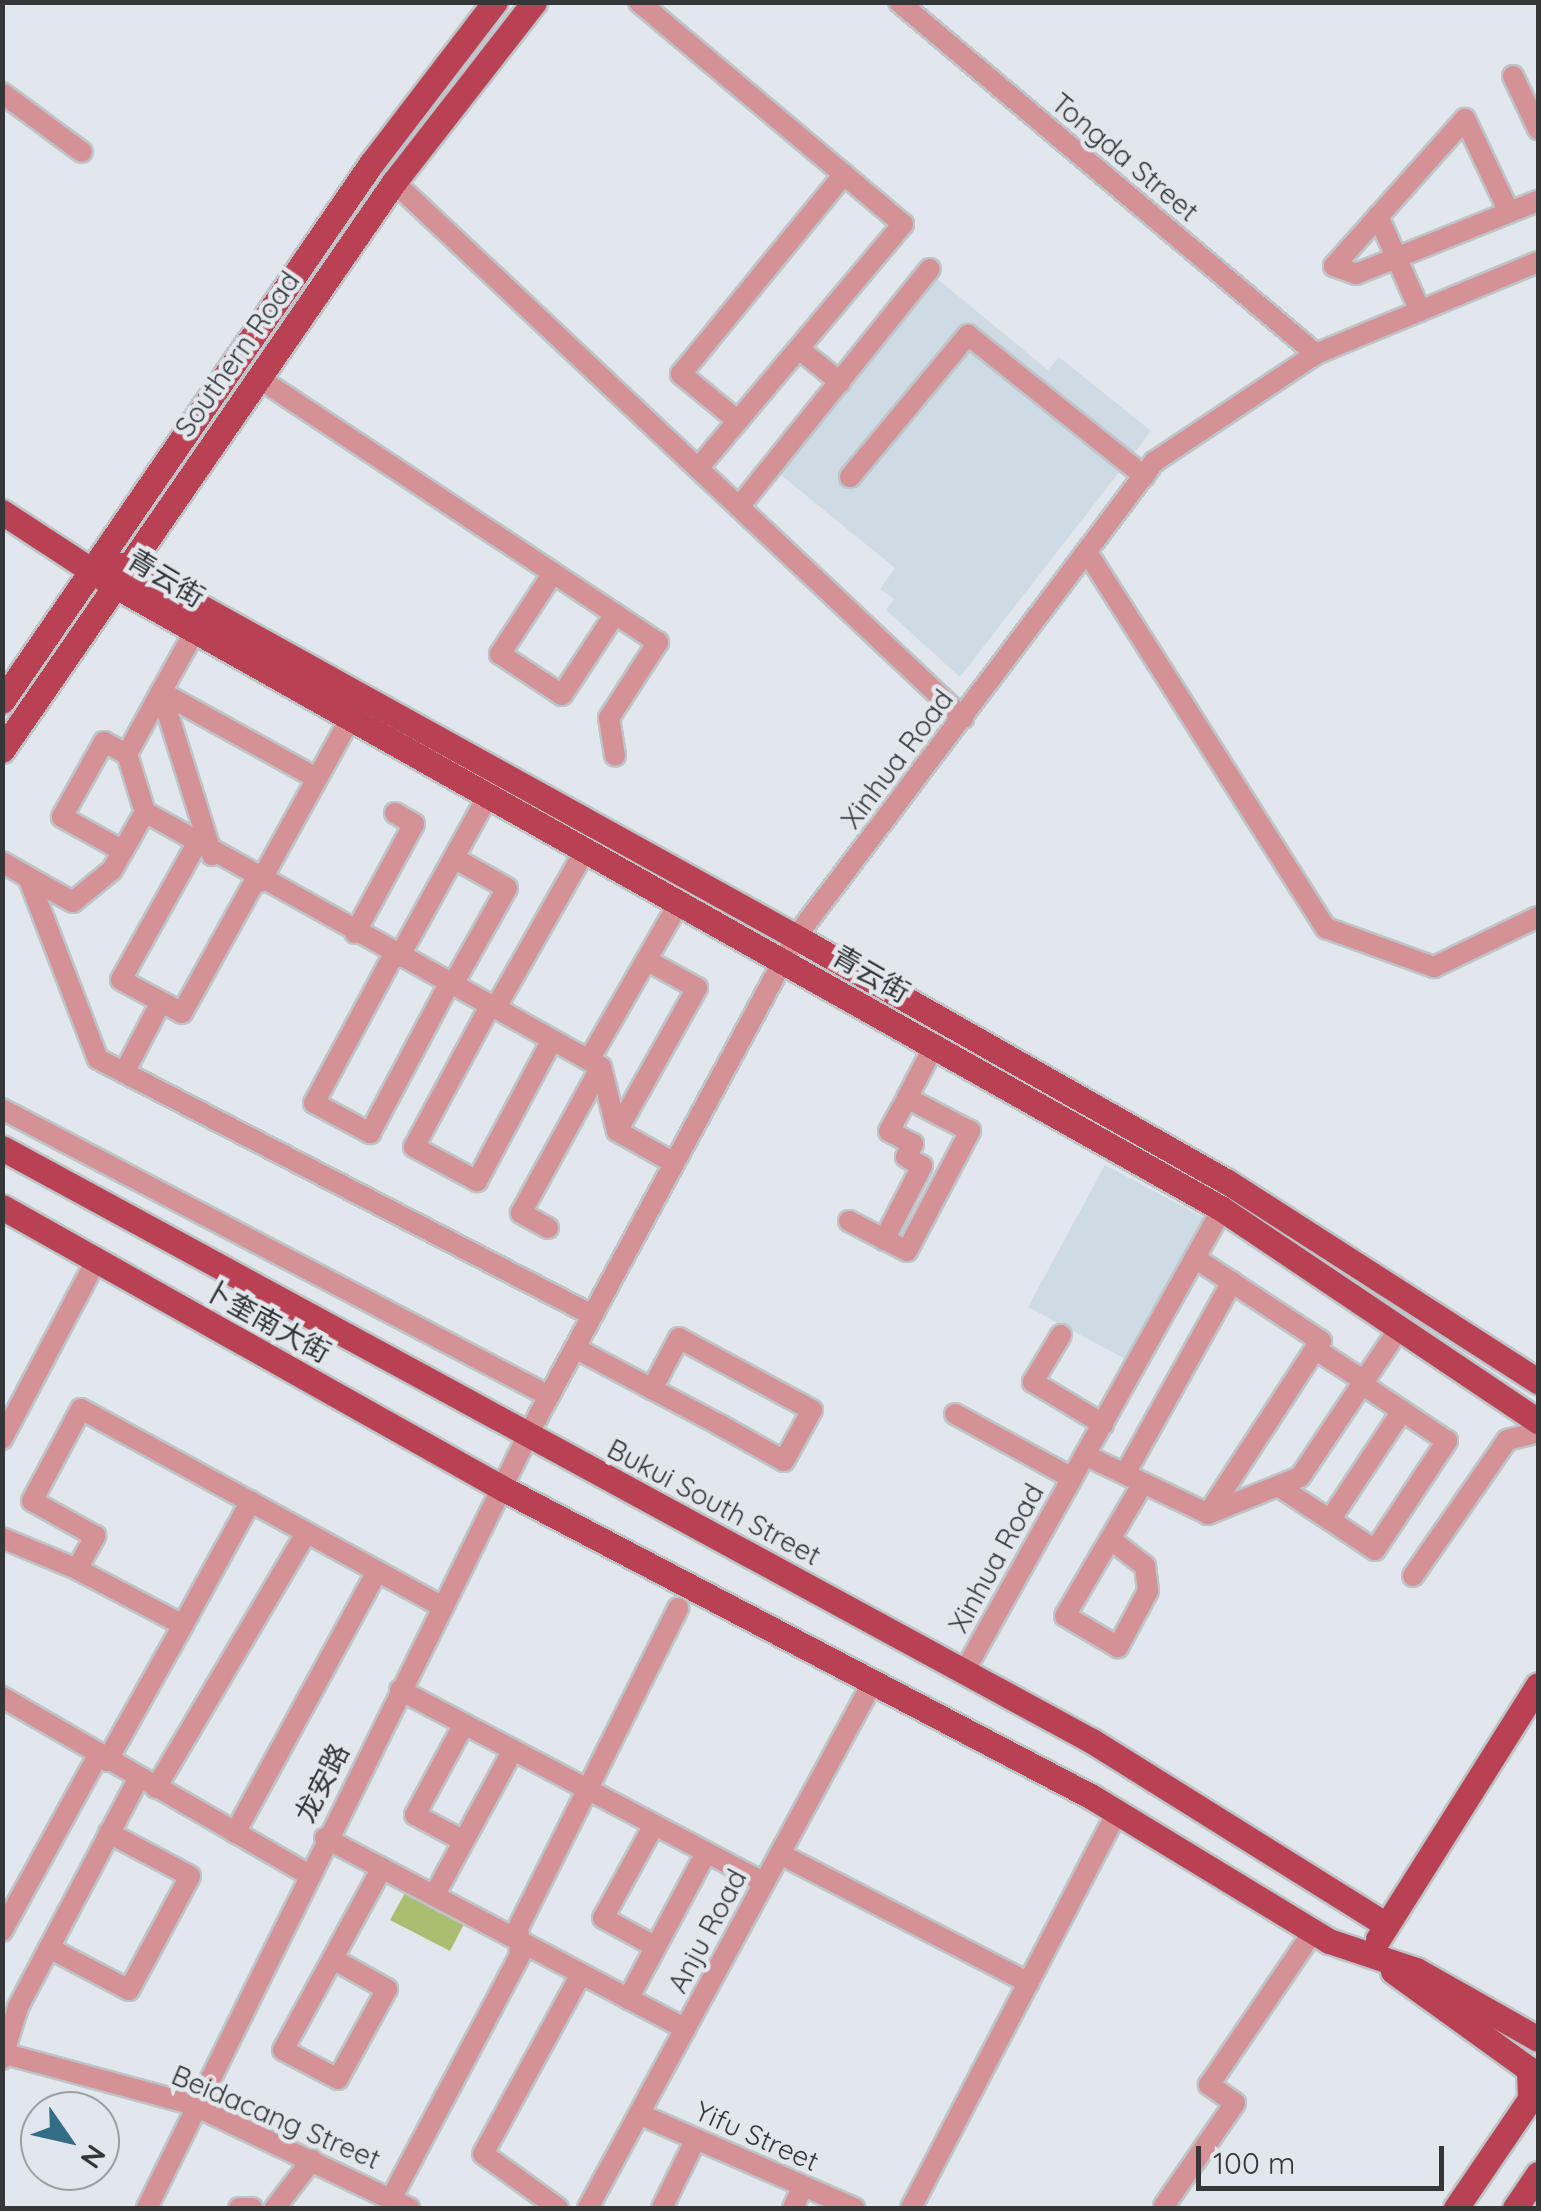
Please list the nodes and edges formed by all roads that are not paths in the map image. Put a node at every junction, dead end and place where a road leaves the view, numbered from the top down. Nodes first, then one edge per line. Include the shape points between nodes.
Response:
1 (495, 2) edge
2 (534, 2) edge
3 (639, 2) edge
4 (899, 2) edge
5 (1513, 76) dead end
6 (2, 93) edge
7 (1538, 130) edge
8 (82, 152) dead end
9 (844, 174) junction
10 (394, 182) junction
11 (1538, 201) edge
12 (1509, 212) junction
13 (1378, 216) junction
14 (1397, 258) junction
15 (1538, 262) edge
16 (930, 269) dead end
17 (1420, 311) junction
18 (799, 348) junction
19 (1316, 354) junction
20 (257, 377) junction
21 (840, 382) junction
22 (738, 421) junction
23 (698, 468) junction
24 (1144, 476) junction
25 (850, 478) dead end
26 (739, 507) junction
27 (2, 512) edge
28 (1087, 552) junction
29 (111, 572) junction
30 (552, 573) junction
31 (615, 614) junction
32 (196, 630) junction
33 (161, 692) junction
34 (2, 701) edge
35 (351, 718) junction
36 (963, 718) junction
37 (2, 750) edge
38 (127, 754) junction
39 (615, 756) dead end
40 (316, 778) junction
41 (489, 794) junction
42 (145, 812) junction
43 (395, 813) dead end
44 (586, 848) junction
45 (204, 850) junction
46 (122, 851) junction
47 (454, 858) junction
48 (2, 862) edge
49 (28, 877) junction
50 (258, 880) junction
51 (680, 901) junction
52 (1538, 917) edge
53 (355, 933) junction
54 (790, 948) junction
55 (396, 955) junction
56 (646, 960) junction
57 (450, 985) junction
58 (162, 1002) junction
59 (492, 1008) junction
60 (552, 1040) junction
61 (935, 1044) junction
62 (595, 1063) junction
63 (124, 1072) junction
64 (906, 1098) junction
65 (2, 1108) edge
66 (616, 1131) junction
67 (2, 1148) edge
68 (674, 1163) junction
69 (922, 1166) junction
70 (946, 1178) junction
71 (2, 1206) edge
72 (1222, 1209) junction
73 (849, 1221) dead end
74 (548, 1228) dead end
75 (884, 1240) junction
76 (1195, 1258) junction
77 (96, 1260) junction
78 (1232, 1282) junction
79 (592, 1316) junction
80 (1400, 1327) junction
81 (1061, 1335) dead end
82 (575, 1348) junction
83 (1315, 1349) junction
84 (1538, 1381) edge
85 (1363, 1383) junction
86 (652, 1389) junction
87 (549, 1396) junction
88 (1402, 1411) junction
89 (955, 1414) dead end
90 (1538, 1421) edge
91 (1102, 1424) junction
92 (1538, 1432) edge
93 (528, 1436) junction
94 (2, 1439) edge
95 (1085, 1456) junction
96 (1072, 1478) junction
97 (1134, 1479) junction
98 (1278, 1486) junction
99 (502, 1488) junction
100 (251, 1501) junction
101 (1208, 1514) junction
102 (1330, 1520) junction
103 (304, 1534) dead end
104 (2, 1538) edge
105 (1110, 1540) junction
106 (77, 1569) junction
107 (377, 1571) junction
108 (1413, 1576) dead end
109 (442, 1607) junction
110 (678, 1608) dead end
111 (183, 1625) junction
112 (964, 1672) junction
113 (874, 1680) junction
114 (1538, 1686) edge
115 (400, 1690) junction
116 (2, 1697) edge
117 (464, 1724) junction
118 (514, 1750) junction
119 (102, 1758) junction
120 (147, 1784) junction
121 (586, 1788) junction
122 (1117, 1813) junction
123 (654, 1825) junction
124 (109, 1833) junction
125 (235, 1833) junction
126 (325, 1838) junction
127 (464, 1841) junction
128 (706, 1852) junction
129 (780, 1854) junction
130 (382, 1868) junction
131 (308, 1874) junction
132 (764, 1883) junction
133 (434, 1896) junction
134 (1386, 1925) junction
135 (2, 1931) edge
136 (1313, 1932) junction
137 (518, 1941) junction
138 (656, 1947) junction
139 (49, 1948) junction
140 (1371, 1950) junction
141 (333, 1959) junction
142 (582, 1974) junction
143 (1029, 1983) junction
144 (628, 1998) junction
145 (685, 2029) junction
146 (1534, 2037) edge
147 (3, 2055) edge
148 (191, 2104) junction
149 (639, 2114) junction
150 (696, 2139) junction
151 (312, 2160) junction
152 (1538, 2174) edge
153 (803, 2186) junction
154 (401, 2203) edge
155 (1164, 2206) dead end
156 (147, 2208) edge
157 (240, 2208) edge
158 (252, 2208) edge
159 (275, 2208) edge
160 (558, 2208) edge
161 (588, 2208) edge
162 (662, 2208) edge
163 (793, 2208) edge
164 (854, 2208) edge
165 (911, 2208) edge
166 (1456, 2208) edge
167 (1515, 2208) edge

1 - 29 main road, Southern Road via 371,164
2 - 10 main road, Southern Road
3 - 9 street
4 - 19 street, Tongda Street
5 - 7 street
6 - 8 street
9 - 18 street via 903,224
9 - 22 street via 681,374
10 - 20 main road, Southern Road
10 - 23 street
11 - 12 street
12 - 13 street via 1465,118
12 - 14 street
13 - 14 street
13 - 14 street via 1334,266 1356,274
14 - 17 street
15 - 17 street, Xinhua Road
16 - 21 street
17 - 19 street, Xinhua Road
18 - 21 street
18 - 22 street
19 - 24 street, Xinhua Road
20 - 29 main road, Southern Road
20 - 30 street
21 - 26 street
22 - 23 street
23 - 26 street
24 - 25 street via 968,335
24 - 28 street, Xinhua Road
26 - 36 street
27 - 29 main road
28 - 36 street, Xinhua Road
28 - 52 street via 1326,928 1434,967
29 - 32 main road, 青云街
29 - 34 main road, Southern Road
29 - 37 main road, Southern Road
29 - 54 main road, 青云街
30 - 31 street
30 - 31 street via 500,654 562,695
31 - 39 street via 658,642 608,718
32 - 33 street
32 - 35 main road, 青云街
33 - 38 street
33 - 40 street
33 - 45 street
35 - 40 street
35 - 41 main road, 青云街
36 - 54 street, Xinhua Road
38 - 42 street
38 - 46 street via 104,742 62,816
40 - 50 street
41 - 44 main road, 青云街
41 - 47 street
42 - 45 street
42 - 46 street
43 - 53 street via 414,824
44 - 51 main road, 青云街
44 - 59 street
45 - 50 street
45 - 58 street via 122,980
46 - 49 street via 73,902
47 - 55 street
47 - 57 street via 507,888
48 - 49 street
49 - 63 street via 98,1059
50 - 53 street
50 - 58 street via 182,1013
51 - 54 main road, 青云街
51 - 56 street
53 - 55 street
54 - 61 main road, 青云街
54 - 68 street, Xinhua Road
54 - 84 main road, 青云街 via 1226,1181
55 - 57 street
55 - 57 street via 314,1104 370,1133
56 - 62 street
56 - 66 street via 697,988
57 - 59 street
58 - 63 street
59 - 60 street
59 - 60 street via 414,1147 430,1156 476,1180
60 - 62 street
61 - 64 street
61 - 72 main road, 青云街
62 - 66 street
62 - 74 street via 521,1214
63 - 79 street
64 - 69 street via 890,1132 913,1144 906,1157
64 - 70 street via 970,1132
65 - 87 street
66 - 68 street
67 - 93 main road, Bukui South Street
68 - 79 street, Xinhua Road
69 - 70 street
69 - 75 street
70 - 75 street via 907,1251
71 - 77 main road, 卜奎南大街
72 - 76 street, Xinhua Road
72 - 80 main road, 青云街
73 - 75 street
76 - 78 street
76 - 91 street, Xinhua Road
77 - 94 street
77 - 99 main road, 卜奎南大街
78 - 83 street via 1321,1341
78 - 97 street
79 - 82 street, Xinhua Road
80 - 85 street
80 - 90 main road, 青云街
81 - 91 street via 1033,1382
82 - 86 street
82 - 87 street, Xinhua Road
83 - 85 street
83 - 101 street
85 - 88 street
85 - 98 street via 1300,1477
86 - 86 street via 784,1460 812,1410 679,1338
87 - 93 street, Xinhua Road
88 - 102 street
88 - 102 street via 1447,1441 1375,1550
89 - 96 street
91 - 95 street, Xinhua Road
92 - 108 street via 1507,1440
93 - 99 street, Xinhua Road
93 - 112 main road, Bukui South Street
95 - 96 street, Xinhua Road
95 - 97 street
96 - 112 street, Xinhua Road
97 - 101 street
97 - 105 street
98 - 101 street
98 - 102 street
99 - 109 street, 龙安路
99 - 113 main road
100 - 106 street via 81,1409 32,1501 95,1536
100 - 107 street
100 - 111 street
103 - 120 street
104 - 106 street
105 - 105 street via 1065,1616 1118,1647 1148,1591 1145,1566
106 - 111 street
107 - 109 street
107 - 125 street
109 - 115 street, 龙安路
110 - 121 street
111 - 119 street
112 - 134 main road, Bukui South Street
113 - 122 main road
113 - 129 street, Anju Road
114 - 134 main road
115 - 117 street
115 - 126 street, 龙安路
116 - 119 street
117 - 118 street
117 - 127 street via 415,1814
118 - 121 street
118 - 127 street
119 - 120 street
119 - 135 street
120 - 124 street
120 - 125 street
121 - 123 street
121 - 137 street
122 - 136 main road
122 - 143 street
123 - 128 street
123 - 138 street via 602,1918
124 - 139 street
124 - 139 street via 190,1876 129,1990
125 - 131 street
126 - 130 street
126 - 131 street, 龙安路
127 - 133 street
128 - 132 street
128 - 138 street
129 - 132 street, Anju Road
129 - 143 street
130 - 133 street
130 - 141 street
131 - 148 street, 龙安路
132 - 145 street, Anju Road
133 - 137 street
134 - 140 main road
136 - 140 main road
136 - 155 street via 1208,2084 1235,2103
137 - 142 street
137 - 154 street via 520,1955
138 - 144 street
139 - 147 street
140 - 146 main road
140 - 166 main road via 1406,1984 1511,2049 1529,2069 1530,2099
141 - 141 street via 283,2050 338,2079 387,1989
142 - 144 street
142 - 160 street via 484,2154
143 - 165 street
144 - 145 street
145 - 149 street, Anju Road
147 - 148 street, Beidacang Street
148 - 151 street, Beidacang Street
148 - 156 street, 龙安路
149 - 150 street, Yifu Street
149 - 161 street, Anju Road
150 - 153 street, Yifu Street
150 - 162 street
151 - 154 street, Beidacang Street
151 - 159 street
152 - 167 main road
153 - 163 street
153 - 164 street, Yifu Street
157 - 158 street

